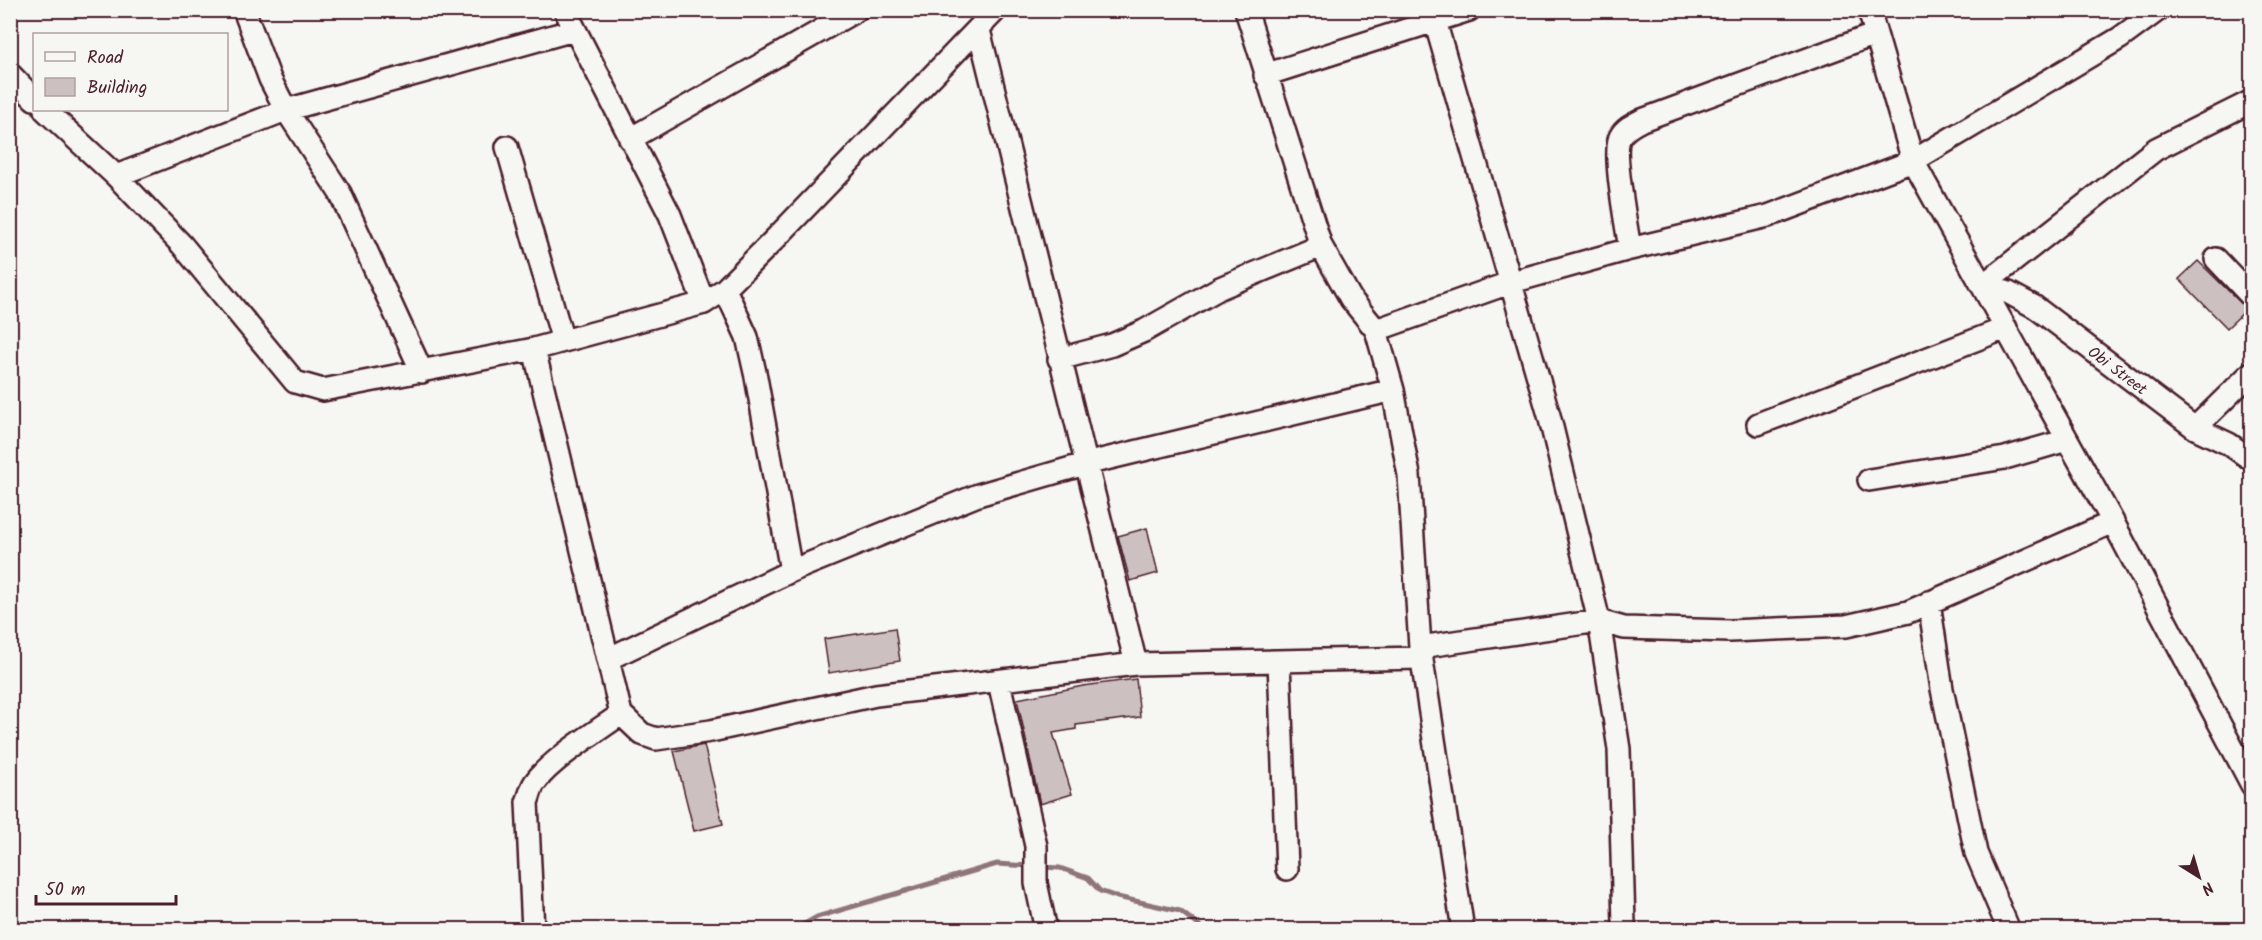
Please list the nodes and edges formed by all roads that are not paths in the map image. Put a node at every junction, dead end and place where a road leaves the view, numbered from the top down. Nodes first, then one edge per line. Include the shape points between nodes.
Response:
1 (244, 10) edge
2 (565, 10) edge
3 (857, 10) edge
4 (996, 10) edge
5 (1246, 10) edge
6 (1469, 10) edge
7 (1869, 10) edge
8 (2158, 10) edge
9 (1435, 21) junction
10 (574, 30) junction
11 (979, 30) junction
12 (1876, 34) junction
13 (10, 74) edge
14 (1265, 75) junction
15 (33, 98) edge
16 (2252, 101) edge
17 (286, 110) junction
18 (46, 111) edge
19 (630, 139) junction
20 (507, 147) dead end
21 (1913, 161) junction
22 (116, 176) junction
23 (1321, 246) junction
24 (1630, 249) junction
25 (2216, 259) dead end
26 (1512, 282) junction
27 (1983, 285) junction
28 (725, 289) junction
29 (2252, 297) edge
30 (705, 303) junction
31 (2006, 328) junction
32 (1376, 330) junction
33 (563, 341) junction
34 (534, 349) junction
35 (1059, 359) junction
36 (422, 372) junction
37 (2252, 372) edge
38 (1393, 390) junction
39 (1758, 424) dead end
40 (2195, 428) junction
41 (2067, 440) junction
42 (2252, 460) edge
43 (1085, 464) junction
44 (1869, 480) dead end
45 (2113, 522) junction
46 (791, 571) junction
47 (1929, 602) junction
48 (1599, 621) junction
49 (1421, 653) junction
50 (608, 659) junction
51 (1279, 661) junction
52 (1136, 664) junction
53 (999, 682) junction
54 (621, 714) junction
55 (2252, 785) edge
56 (1287, 869) dead end
57 (1624, 924) dead end
58 (533, 930) edge
59 (1047, 930) edge
60 (1463, 930) edge
61 (2009, 930) edge

1 - 17 street
2 - 10 street
3 - 19 street
4 - 11 street
5 - 14 street
6 - 9 street
7 - 12 street
8 - 21 street via 2120,38
9 - 14 street
9 - 26 street
10 - 17 street
10 - 19 street
11 - 28 street
11 - 35 street
12 - 21 street
12 - 24 street via 1626,129 1618,139 1618,160
13 - 15 street
14 - 23 street
16 - 27 street via 2156,149
17 - 22 street
17 - 36 street via 340,193
18 - 22 street
19 - 30 street via 670,215
20 - 33 street
21 - 24 street via 1768,216
21 - 27 street
22 - 36 street via 182,245 295,382 323,390
23 - 32 street via 1351,299
23 - 35 street via 1220,288 1112,345
24 - 26 street
25 - 29 street
26 - 32 street
26 - 48 street
27 - 31 street
27 - 40 street, Obi Street via 2035,307
28 - 30 street
28 - 46 street via 749,347
30 - 33 street
31 - 39 street
31 - 41 street
32 - 38 street
33 - 34 street
34 - 36 street
34 - 50 street
35 - 43 street
37 - 40 street
38 - 43 street
38 - 49 street via 1409,475
40 - 42 street, Obi Street
41 - 44 street via 2005,458
41 - 45 street
43 - 46 street via 978,495
43 - 52 street
45 - 47 street
45 - 55 street
46 - 50 street
47 - 48 street via 1908,612 1846,626 1730,631 1624,628
47 - 61 street via 1942,689 1976,853
48 - 49 street
48 - 57 street via 1620,749
49 - 51 street
49 - 60 street
50 - 54 street
51 - 52 street
51 - 56 street
52 - 53 street
53 - 54 street via 876,695 656,740 642,734
53 - 59 street via 1036,846 1036,883
54 - 58 street via 536,780 531,791 527,802

